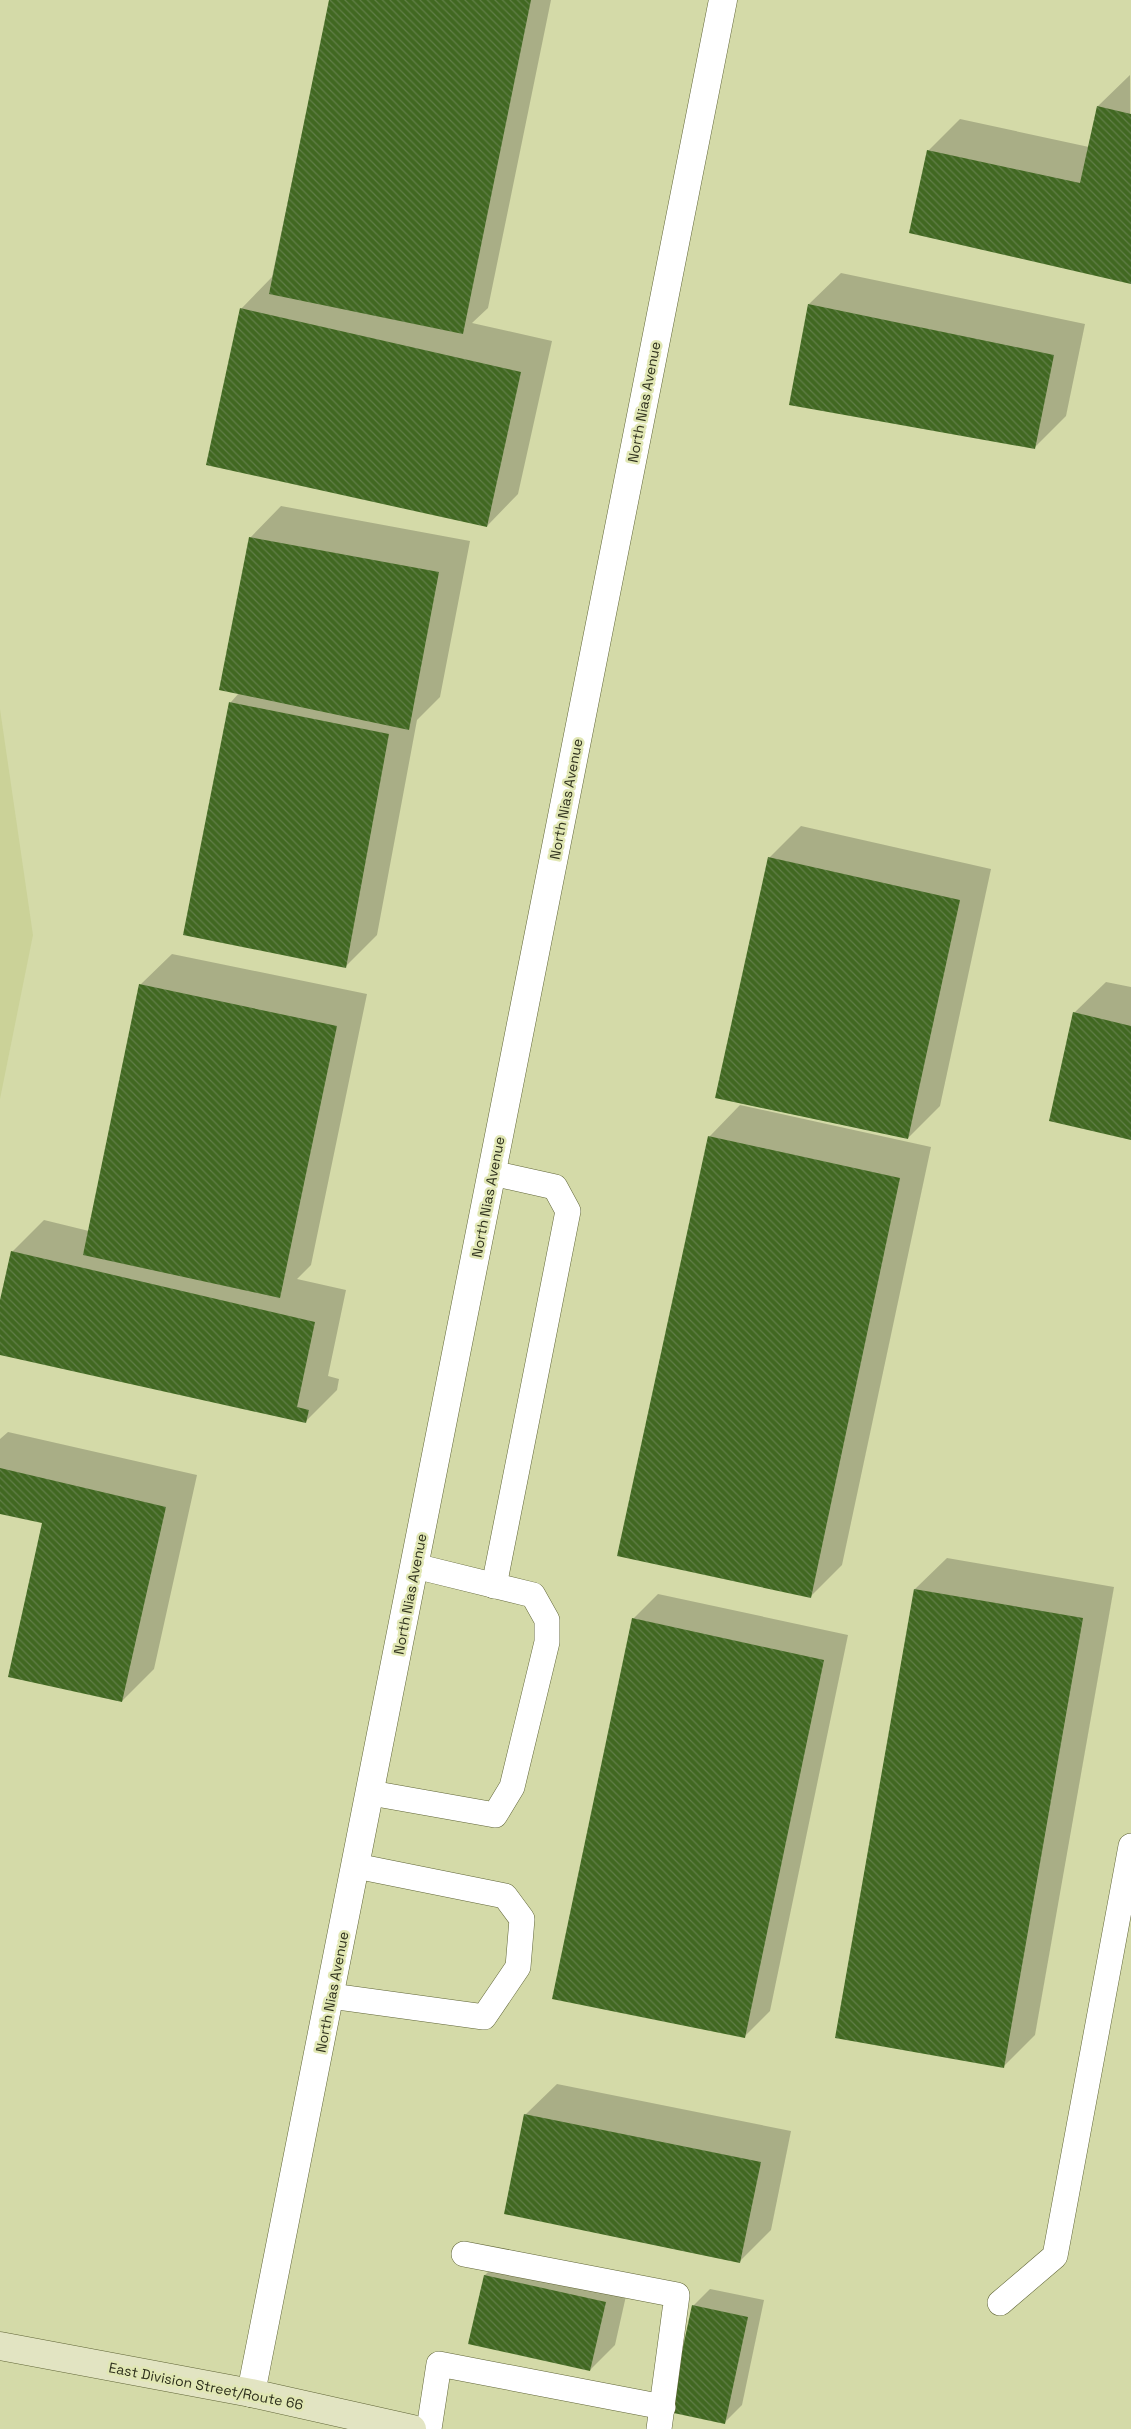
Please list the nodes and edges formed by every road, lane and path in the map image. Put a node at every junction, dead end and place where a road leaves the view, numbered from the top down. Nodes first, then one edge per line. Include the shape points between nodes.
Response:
1 (723, 0) edge
2 (492, 1173) junction
3 (415, 1566) junction
4 (494, 1586) junction
5 (371, 1793) junction
6 (1131, 1846) edge
7 (356, 1866) junction
8 (331, 1996) junction
9 (464, 2254) dead end
10 (1000, 2302) dead end
11 (0, 2346) edge
12 (251, 2393) junction
13 (661, 2418) edge
14 (412, 2429) edge
15 (429, 2429) edge

1 - 2 street, North Nias Avenue
2 - 3 street, North Nias Avenue
2 - 4 lane via 555,1187 568,1211
3 - 4 lane
3 - 5 street, North Nias Avenue
4 - 5 lane via 533,1595 547,1627 547,1642 512,1787 495,1815
5 - 7 street, North Nias Avenue
6 - 10 lane via 1054,2256
7 - 8 street, North Nias Avenue
7 - 8 lane via 505,1896 522,1920 518,1967 484,2017
8 - 12 street, North Nias Avenue
9 - 13 lane via 677,2295
11 - 12 main road, East Division Street/Route 66
12 - 14 main road, East Division Street/Route 66
13 - 15 lane via 439,2364

